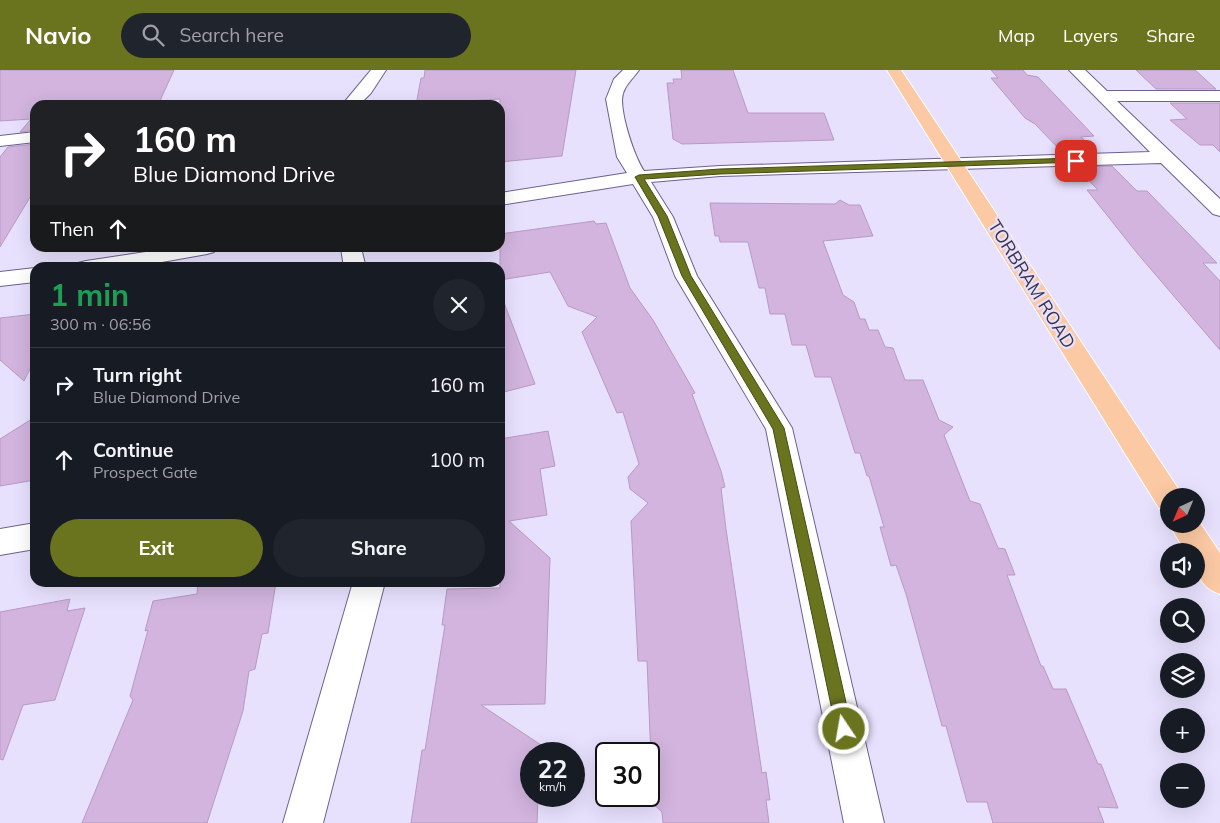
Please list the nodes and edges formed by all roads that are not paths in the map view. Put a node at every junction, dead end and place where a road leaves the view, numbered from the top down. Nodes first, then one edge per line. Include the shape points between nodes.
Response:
1 (379, 70) edge
2 (632, 70) edge
3 (894, 70) edge
4 (1076, 70) edge
5 (1101, 96) junction
6 (1220, 96) edge
7 (355, 100) edge
8 (30, 137) edge
9 (0, 140) edge
10 (1168, 157) junction
11 (956, 165) junction
12 (639, 177) junction
13 (505, 198) edge
14 (1220, 210) edge
15 (183, 252) edge
16 (122, 262) edge
17 (30, 276) edge
18 (0, 279) edge
19 (1161, 488) edge
20 (1190, 533) edge
21 (30, 537) edge
22 (0, 542) edge
23 (1220, 580) edge
24 (368, 587) edge
25 (303, 823) edge
26 (864, 823) edge

1 - 7 street
2 - 12 street via 622,79 614,99 626,157
3 - 11 main road, TORBRAM ROAD
4 - 5 street
5 - 6 street
5 - 10 street
8 - 9 street
10 - 11 street
10 - 14 street
11 - 12 street via 720,171
11 - 19 main road, TORBRAM ROAD
12 - 13 street
12 - 26 street via 662,216 686,276 779,428
15 - 16 street
17 - 18 street
20 - 23 main road
21 - 22 street
24 - 25 street

